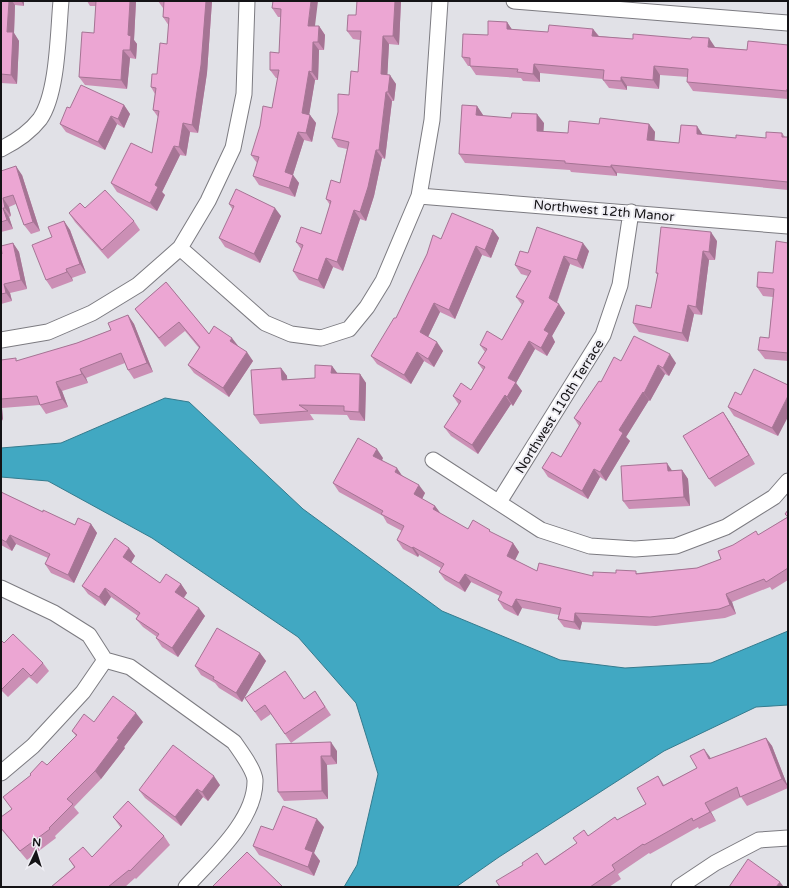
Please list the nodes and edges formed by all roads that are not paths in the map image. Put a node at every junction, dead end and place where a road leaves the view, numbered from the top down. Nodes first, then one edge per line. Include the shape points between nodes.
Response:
1 (62, 1) edge
2 (247, 1) edge
3 (440, 1) edge
4 (514, 1) edge
5 (788, 23) edge
6 (1, 149) edge
7 (419, 196) junction
8 (632, 212) junction
9 (788, 226) edge
10 (180, 248) junction
11 (1, 340) edge
12 (433, 460) dead end
13 (788, 481) edge
14 (498, 502) junction
15 (1, 588) edge
16 (105, 660) junction
17 (1, 773) edge
18 (788, 838) edge
19 (186, 887) edge
20 (679, 887) edge

1 - 6 street via 53,85 40,118 15,142
2 - 10 street via 244,94 232,148 208,201
3 - 7 street via 432,120
4 - 5 street
7 - 8 street, Northwest 12th Manor
7 - 10 street via 383,282 367,307 349,329 321,338 291,334 265,323
8 - 9 street, Northwest 12th Manor
8 - 14 street, Northwest 110th Terrace via 620,285 604,335
10 - 11 street via 138,285 92,313 48,332
12 - 14 street
13 - 14 street via 774,497 726,527 676,546 635,549 590,546 541,530
15 - 16 street via 54,613 89,635
16 - 17 street via 83,692 32,746
16 - 19 street via 130,667 234,742 255,778 249,811
18 - 20 street via 759,840 715,863

